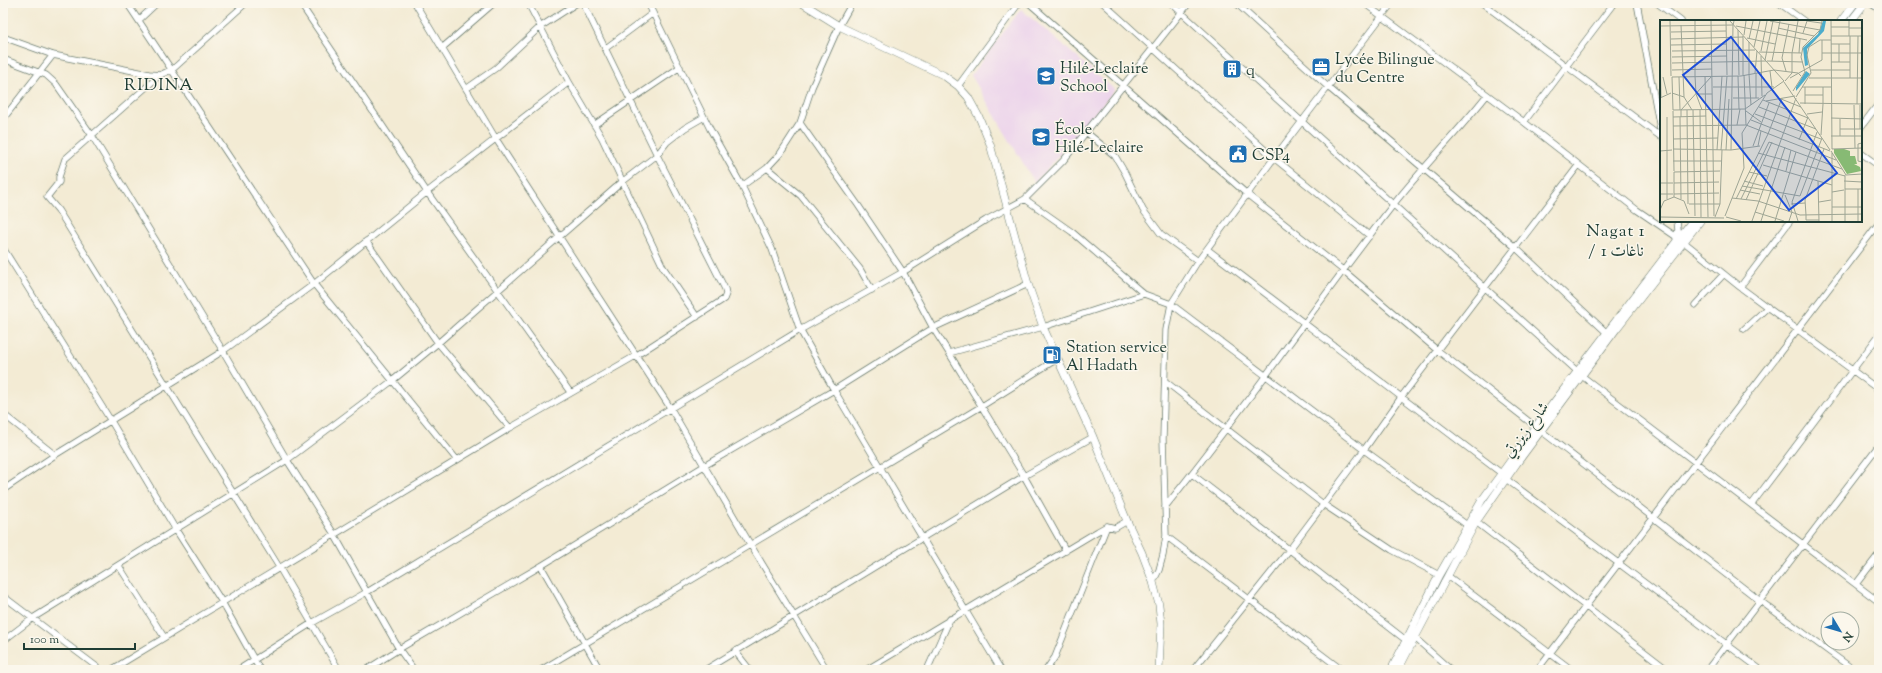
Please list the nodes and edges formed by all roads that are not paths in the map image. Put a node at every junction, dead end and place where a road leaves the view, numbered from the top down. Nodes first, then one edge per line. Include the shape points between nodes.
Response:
1 (127, 3) edge
2 (157, 3) edge
3 (246, 3) edge
4 (300, 3) edge
5 (416, 3) edge
6 (494, 3) edge
7 (528, 3) edge
8 (577, 3) edge
9 (583, 3) edge
10 (648, 3) edge
11 (802, 3) edge
12 (852, 3) edge
13 (1019, 3) edge
14 (1029, 3) edge
15 (1103, 3) edge
16 (1171, 3) edge
17 (1189, 3) edge
18 (1236, 3) edge
19 (1364, 3) edge
20 (1392, 3) edge
21 (1482, 3) edge
22 (1614, 3) edge
23 (1637, 3) edge
24 (1657, 3) edge
25 (1779, 3) edge
26 (1855, 3) edge
27 (1865, 3) edge
28 (1870, 3) edge
29 (1879, 9) edge
30 (653, 13) junction
31 (1182, 13) junction
32 (1382, 16) junction
33 (139, 20) junction
34 (1680, 20) edge
35 (1803, 20) edge
36 (1842, 20) edge
37 (1852, 20) edge
38 (839, 26) junction
39 (540, 27) junction
40 (3, 37) edge
41 (442, 48) junction
42 (606, 48) junction
43 (1154, 49) junction
44 (53, 55) junction
45 (3, 59) edge
46 (680, 67) junction
47 (1565, 67) junction
48 (173, 69) junction
49 (39, 71) junction
50 (160, 75) junction
51 (569, 82) junction
52 (958, 86) junction
53 (1123, 87) junction
54 (1328, 87) junction
55 (466, 89) junction
56 (1487, 95) junction
57 (630, 99) junction
58 (1879, 103) edge
59 (704, 117) junction
60 (3, 119) edge
61 (1302, 122) junction
62 (1524, 122) junction
63 (800, 123) junction
64 (594, 124) junction
65 (1862, 126) edge
66 (1660, 130) edge
67 (1086, 132) junction
68 (91, 134) junction
69 (1660, 134) edge
70 (496, 139) junction
71 (1862, 154) edge
72 (657, 155) junction
73 (1274, 158) junction
74 (1578, 166) junction
75 (1879, 166) edge
76 (767, 168) junction
77 (1422, 169) junction
78 (622, 182) junction
79 (742, 186) junction
80 (427, 192) junction
81 (1248, 195) junction
82 (1025, 200) junction
83 (1394, 204) junction
84 (1008, 209) junction
85 (1677, 222) edge
86 (1691, 222) edge
87 (1699, 222) edge
88 (1789, 222) edge
89 (1879, 223) edge
90 (560, 236) junction
91 (1370, 236) junction
92 (1680, 240) junction
93 (366, 241) junction
94 (1515, 247) junction
95 (3, 248) edge
96 (1207, 249) junction
97 (1198, 261) junction
98 (1344, 271) junction
99 (903, 272) junction
100 (1724, 274) junction
101 (314, 284) junction
102 (1028, 284) junction
103 (1740, 287) junction
104 (1484, 288) junction
105 (498, 290) junction
106 (872, 290) junction
107 (1144, 294) junction
108 (1171, 304) junction
109 (1695, 305) dead end
110 (1768, 307) junction
111 (696, 317) junction
112 (1304, 323) junction
113 (1043, 327) junction
114 (932, 328) junction
115 (1744, 328) dead end
116 (800, 330) junction
117 (1798, 330) junction
118 (1607, 333) junction
119 (1879, 335) edge
120 (438, 343) junction
121 (1437, 350) junction
122 (223, 351) junction
123 (949, 353) junction
124 (637, 355) junction
125 (1057, 359) junction
126 (1853, 370) junction
127 (1580, 374) junction
128 (1266, 376) junction
129 (392, 381) junction
130 (1166, 382) junction
131 (167, 387) junction
132 (834, 390) junction
133 (1879, 390) edge
134 (570, 392) junction
135 (1402, 396) junction
136 (982, 406) junction
137 (671, 409) junction
138 (3, 414) edge
139 (111, 420) junction
140 (510, 428) junction
141 (1227, 429) junction
142 (1538, 429) junction
143 (1093, 437) junction
144 (1879, 446) edge
145 (1364, 450) junction
146 (55, 455) junction
147 (287, 460) junction
148 (457, 460) junction
149 (1696, 462) junction
150 (704, 466) junction
151 (880, 467) junction
152 (1192, 474) junction
153 (1024, 476) junction
154 (1504, 476) junction
155 (3, 490) edge
156 (232, 493) junction
157 (1323, 504) junction
158 (1752, 504) junction
159 (1165, 507) junction
160 (1654, 519) junction
161 (1127, 521) junction
162 (1476, 522) junction
163 (1467, 525) junction
164 (1107, 526) junction
165 (176, 530) junction
166 (334, 534) junction
167 (1166, 536) junction
168 (923, 537) junction
169 (750, 544) junction
170 (1804, 545) junction
171 (1290, 549) junction
172 (1066, 551) junction
173 (1879, 554) edge
174 (1619, 563) junction
175 (119, 566) junction
176 (541, 566) junction
177 (279, 567) junction
178 (1439, 575) junction
179 (1448, 576) junction
180 (1153, 582) junction
181 (1856, 584) junction
182 (367, 592) junction
183 (3, 596) edge
184 (1249, 600) junction
185 (1759, 600) junction
186 (222, 602) junction
187 (1879, 602) edge
188 (1584, 607) junction
189 (964, 610) junction
190 (793, 615) junction
191 (32, 618) junction
192 (950, 619) junction
193 (312, 623) junction
194 (164, 637) junction
195 (1415, 638) junction
196 (3, 641) edge
197 (1407, 641) junction
198 (1726, 643) junction
199 (584, 644) junction
200 (399, 649) junction
201 (735, 651) junction
202 (1550, 653) junction
203 (254, 660) junction
204 (101, 670) edge
205 (111, 670) edge
206 (238, 670) edge
207 (260, 670) edge
208 (338, 670) edge
209 (366, 670) edge
210 (414, 670) edge
211 (540, 670) edge
212 (600, 670) edge
213 (705, 670) edge
214 (750, 670) edge
215 (827, 670) edge
216 (866, 670) edge
217 (927, 670) edge
218 (1001, 670) edge
219 (1046, 670) edge
220 (1159, 670) edge
221 (1193, 670) edge
222 (1342, 670) edge
223 (1391, 670) edge
224 (1398, 670) edge
225 (1451, 670) edge
226 (1538, 670) edge
227 (1572, 670) edge
228 (1668, 670) edge
229 (1707, 670) edge
230 (1761, 670) edge
231 (1854, 670) edge

1 - 33 street
2 - 33 street
3 - 48 street
4 - 80 street
5 - 41 street
6 - 41 street
7 - 39 street
8 - 39 street
9 - 42 street
10 - 30 street
11 - 38 street
12 - 38 street
13 - 52 street
14 - 53 street
15 - 43 street
16 - 31 street
17 - 31 street
18 - 54 street
19 - 32 street
20 - 32 street
21 - 47 street
22 - 47 street
23 - 66 street
24 - 34 street
25 - 35 street
26 - 36 street
27 - 37 street
28 - 29 street
30 - 42 street
30 - 46 street
31 - 43 street
31 - 61 street
32 - 54 street
32 - 56 street
33 - 48 street
38 - 52 street via 942,74
38 - 63 street via 812,87
39 - 51 street
39 - 55 street via 496,68
40 - 44 street
41 - 55 street
42 - 57 street
43 - 53 street
43 - 73 street
44 - 49 street
44 - 50 street
45 - 49 street
46 - 57 street
46 - 59 street
47 - 62 street
47 - 69 street
48 - 50 street
48 - 101 street
49 - 60 street
49 - 68 street via 56,84
50 - 68 street
51 - 64 street
51 - 70 street
52 - 84 street via 968,97 987,133
53 - 67 street
53 - 81 street
54 - 61 street
54 - 77 street
55 - 70 street
56 - 62 street
56 - 77 street via 1466,122
57 - 64 street
57 - 72 street
58 - 65 street
59 - 72 street via 684,128 667,142
59 - 79 street
61 - 73 street
61 - 83 street
62 - 74 street
63 - 76 street via 780,154
63 - 99 street
64 - 78 street
67 - 82 street
67 - 97 street via 1114,156 1143,210 1161,234
68 - 122 street
68 - 131 street via 65,159 58,177 59,182 47,198 58,210
70 - 80 street
70 - 90 street
71 - 75 street
72 - 78 street
72 - 111 street via 725,289 724,299
73 - 81 street
73 - 91 street
74 - 92 street
74 - 94 street
76 - 79 street
76 - 106 street via 794,189 812,208 860,269
77 - 83 street
77 - 94 street
78 - 90 street
78 - 111 street via 663,267
79 - 116 street via 772,249
80 - 93 street
80 - 105 street
81 - 96 street
81 - 98 street
82 - 84 street
82 - 107 street via 1078,237
83 - 91 street
83 - 104 street
84 - 99 street
84 - 102 street
85 - 92 street
86 - 92 street, شارع زيزرتي
87 - 92 street, شارع زيزرتي
88 - 103 street
89 - 117 street
90 - 105 street
90 - 124 street
91 - 98 street
92 - 100 street
92 - 118 street, شارع زيزرتي
92 - 127 street, شارع زيزرتي
93 - 101 street
93 - 120 street
94 - 104 street
94 - 118 street
95 - 139 street
96 - 97 street
96 - 112 street
97 - 108 street
98 - 112 street
98 - 121 street
99 - 106 street
99 - 114 street
100 - 103 street
100 - 109 street
101 - 122 street
101 - 129 street
102 - 113 street
102 - 114 street
103 - 110 street
104 - 121 street
104 - 127 street
105 - 120 street
105 - 134 street
106 - 116 street
107 - 108 street
107 - 113 street
108 - 128 street
108 - 130 street via 1166,330
110 - 115 street
110 - 117 street
111 - 124 street
112 - 128 street
112 - 135 street
113 - 123 street
113 - 125 street
114 - 123 street
114 - 132 street
116 - 132 street
116 - 137 street
117 - 126 street
117 - 149 street
118 - 127 street, شارع زيزرتي
119 - 126 street
120 - 129 street
120 - 140 street
121 - 135 street
121 - 142 street
122 - 131 street
122 - 147 street
123 - 136 street
124 - 134 street
124 - 137 street
125 - 136 street
125 - 143 street
126 - 133 street
126 - 158 street
127 - 142 street, شارع زيزرتي
127 - 149 street
128 - 141 street
128 - 145 street
129 - 147 street
129 - 148 street
130 - 141 street
130 - 159 street via 1163,439
131 - 139 street
131 - 156 street
132 - 150 street
132 - 151 street
134 - 140 street
135 - 145 street
135 - 154 street
136 - 151 street
136 - 153 street
137 - 150 street
137 - 182 street
138 - 146 street
139 - 146 street
139 - 165 street
140 - 148 street
141 - 152 street
141 - 157 street
142 - 154 street, شارع زيزرتي
142 - 160 street
143 - 153 street
143 - 161 street
144 - 170 street
145 - 157 street
145 - 163 street
146 - 155 street
147 - 156 street
147 - 166 street
148 - 166 street
149 - 158 street
149 - 160 street
150 - 169 street
150 - 176 street
151 - 168 street
151 - 169 street
152 - 159 street
152 - 171 street
153 - 168 street
153 - 172 street
154 - 162 street, شارع زيزرتي
154 - 163 street, شارع زيزرتي
154 - 174 street
156 - 165 street
156 - 177 street
157 - 171 street
157 - 178 street via 1402,556
158 - 170 street
159 - 167 street
160 - 174 street
160 - 185 street
161 - 164 street via 1115,528
161 - 180 street
162 - 179 street, شارع زيزرتي
162 - 188 street
163 - 178 street, شارع زيزرتي
164 - 172 street
164 - 219 street via 1055,657
165 - 175 street
165 - 186 street
166 - 177 street
166 - 182 street
167 - 180 street via 1164,555
167 - 184 street
168 - 189 street
168 - 190 street
169 - 190 street
169 - 199 street
170 - 181 street
170 - 185 street
171 - 184 street
171 - 197 street
172 - 189 street
173 - 181 street
174 - 188 street
174 - 198 street
175 - 191 street
175 - 194 street
176 - 199 street
176 - 200 street
177 - 186 street
177 - 193 street
178 - 197 street, شارع زيزرتي
179 - 195 street, شارع زيزرتي
179 - 202 street
180 - 220 street via 1161,624
181 - 187 street
182 - 193 street
182 - 200 street
183 - 191 street
184 - 221 street
184 - 222 street
185 - 198 street
185 - 231 street
186 - 194 street
186 - 203 street
188 - 202 street
188 - 228 street
189 - 192 street
189 - 218 street
190 - 201 street
190 - 215 street
191 - 196 street
191 - 204 street
192 - 216 street
192 - 217 street
193 - 203 street
193 - 208 street
194 - 205 street
195 - 224 street, شارع زيزرتي
195 - 225 street
197 - 223 street, شارع زيزرتي
198 - 229 street
198 - 230 street
199 - 211 street
199 - 212 street
200 - 209 street
200 - 210 street
201 - 213 street
201 - 214 street
202 - 226 street
202 - 227 street
203 - 206 street
203 - 207 street

